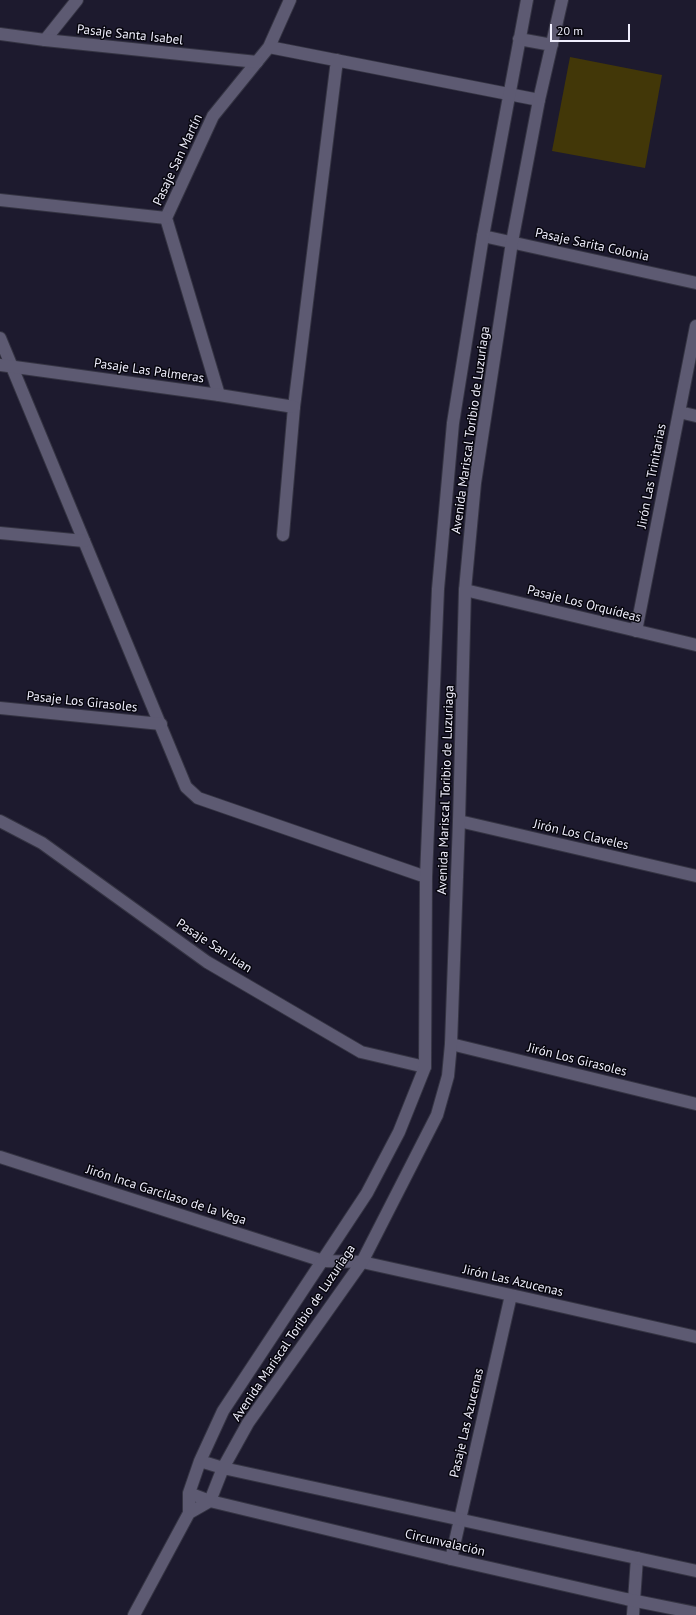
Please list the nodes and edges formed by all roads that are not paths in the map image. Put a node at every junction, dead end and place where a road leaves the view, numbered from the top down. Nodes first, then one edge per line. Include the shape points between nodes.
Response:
1 (76, 0) edge
2 (290, 0) edge
3 (527, 0) edge
4 (562, 0) edge
5 (0, 34) edge
6 (519, 39) junction
7 (45, 40) junction
8 (552, 45) junction
9 (269, 48) junction
10 (337, 60) junction
11 (258, 62) junction
12 (509, 95) junction
13 (539, 100) junction
14 (0, 200) edge
15 (166, 218) junction
16 (483, 236) junction
17 (512, 242) junction
18 (696, 283) edge
19 (696, 326) edge
20 (0, 338) edge
21 (0, 365) edge
22 (13, 367) junction
23 (219, 395) junction
24 (294, 407) junction
25 (679, 412) junction
26 (696, 416) edge
27 (0, 533) edge
28 (283, 534) dead end
29 (84, 541) junction
30 (465, 590) junction
31 (636, 631) junction
32 (696, 645) edge
33 (0, 708) edge
34 (162, 724) junction
35 (0, 821) edge
36 (459, 821) junction
37 (696, 876) edge
38 (426, 878) junction
39 (451, 1044) junction
40 (426, 1067) junction
41 (696, 1104) edge
42 (0, 1157) edge
43 (323, 1261) junction
44 (362, 1262) junction
45 (511, 1295) junction
46 (696, 1337) edge
47 (200, 1461) junction
48 (223, 1468) junction
49 (189, 1493) junction
50 (210, 1501) junction
51 (189, 1513) junction
52 (459, 1520) junction
53 (637, 1558) junction
54 (451, 1559) junction
55 (696, 1571) edge
56 (634, 1601) junction
57 (696, 1613) edge
58 (134, 1615) edge
59 (633, 1615) edge

1 - 7 main road
2 - 9 main road, Pasaje San Martín
3 - 6 main road, Avenida Mariscal Toribio de Luzuriaga
4 - 8 main road, Avenida Mariscal Toribio de Luzuriaga
5 - 7 main road, Pasaje Santa Isabel
6 - 8 main road
6 - 12 main road, Avenida Mariscal Toribio de Luzuriaga
7 - 11 main road, Pasaje Santa Isabel
8 - 13 main road, Avenida Mariscal Toribio de Luzuriaga
9 - 10 main road
9 - 11 main road, Pasaje San Martín
10 - 12 main road
10 - 24 main road
11 - 15 main road, Pasaje San Martín via 213,116
12 - 13 main road
12 - 16 main road, Avenida Mariscal Toribio de Luzuriaga
13 - 17 main road, Avenida Mariscal Toribio de Luzuriaga
14 - 15 main road
15 - 23 main road, Pasaje San Martín
16 - 17 main road, Pasaje Sarita Colonia
16 - 38 main road, Avenida Mariscal Toribio de Luzuriaga via 454,423 438,589
17 - 18 main road, Pasaje Sarita Colonia
17 - 30 main road, Avenida Mariscal Toribio de Luzuriaga via 475,483
19 - 25 main road, Jirón Las Trinitarias
20 - 22 main road
21 - 22 main road, Pasaje Las Palmeras
22 - 23 main road, Pasaje Las Palmeras
22 - 29 main road
23 - 24 main road, Pasaje Las Palmeras
24 - 28 main road
25 - 26 main road
25 - 31 main road, Jirón Las Trinitarias
27 - 29 main road
29 - 34 main road
30 - 31 main road, Pasaje Los Orquídeas
30 - 36 main road, Avenida Mariscal Toribio de Luzuriaga
31 - 32 main road, Pasaje Los Orquídeas
33 - 34 main road, Pasaje Los Girasoles
34 - 38 main road via 186,787 198,798
35 - 40 main road, Pasaje San Juan via 42,843 208,962 361,1052
36 - 37 main road, Jirón Los Claveles
36 - 39 main road, Avenida Mariscal Toribio de Luzuriaga
38 - 40 main road, Avenida Mariscal Toribio de Luzuriaga
39 - 41 main road, Jirón Los Girasoles
39 - 44 main road, Avenida Mariscal Toribio de Luzuriaga via 448,1076 437,1115
40 - 43 main road, Avenida Mariscal Toribio de Luzuriaga via 396,1139 367,1193
42 - 43 main road, Jirón Inca Garcilaso de la Vega
43 - 44 main road, Jirón Las Azucenas
43 - 47 main road, Avenida Mariscal Toribio de Luzuriaga via 222,1411
44 - 45 main road, Jirón Las Azucenas
44 - 48 main road, Avenida Mariscal Toribio de Luzuriaga via 248,1423
45 - 46 main road, Jirón Las Azucenas
45 - 52 main road, Pasaje Las Azucenas
47 - 48 main road, Circunvalación
47 - 49 main road, Avenida Mariscal Toribio de Luzuriaga
48 - 50 main road, Avenida Mariscal Toribio de Luzuriaga
48 - 52 main road, Circunvalación
49 - 50 main road, Circunvalación
49 - 51 main road, Avenida Mariscal Toribio de Luzuriaga
50 - 51 main road
50 - 54 main road, Circunvalación
51 - 58 main road, Avenida Mariscal Toribio de Luzuriaga
52 - 53 main road, Circunvalación
52 - 54 main road, Pasaje Las Azucenas
53 - 55 main road, Circunvalación
53 - 56 main road
54 - 56 main road, Circunvalación
56 - 57 main road, Circunvalación
56 - 59 main road

